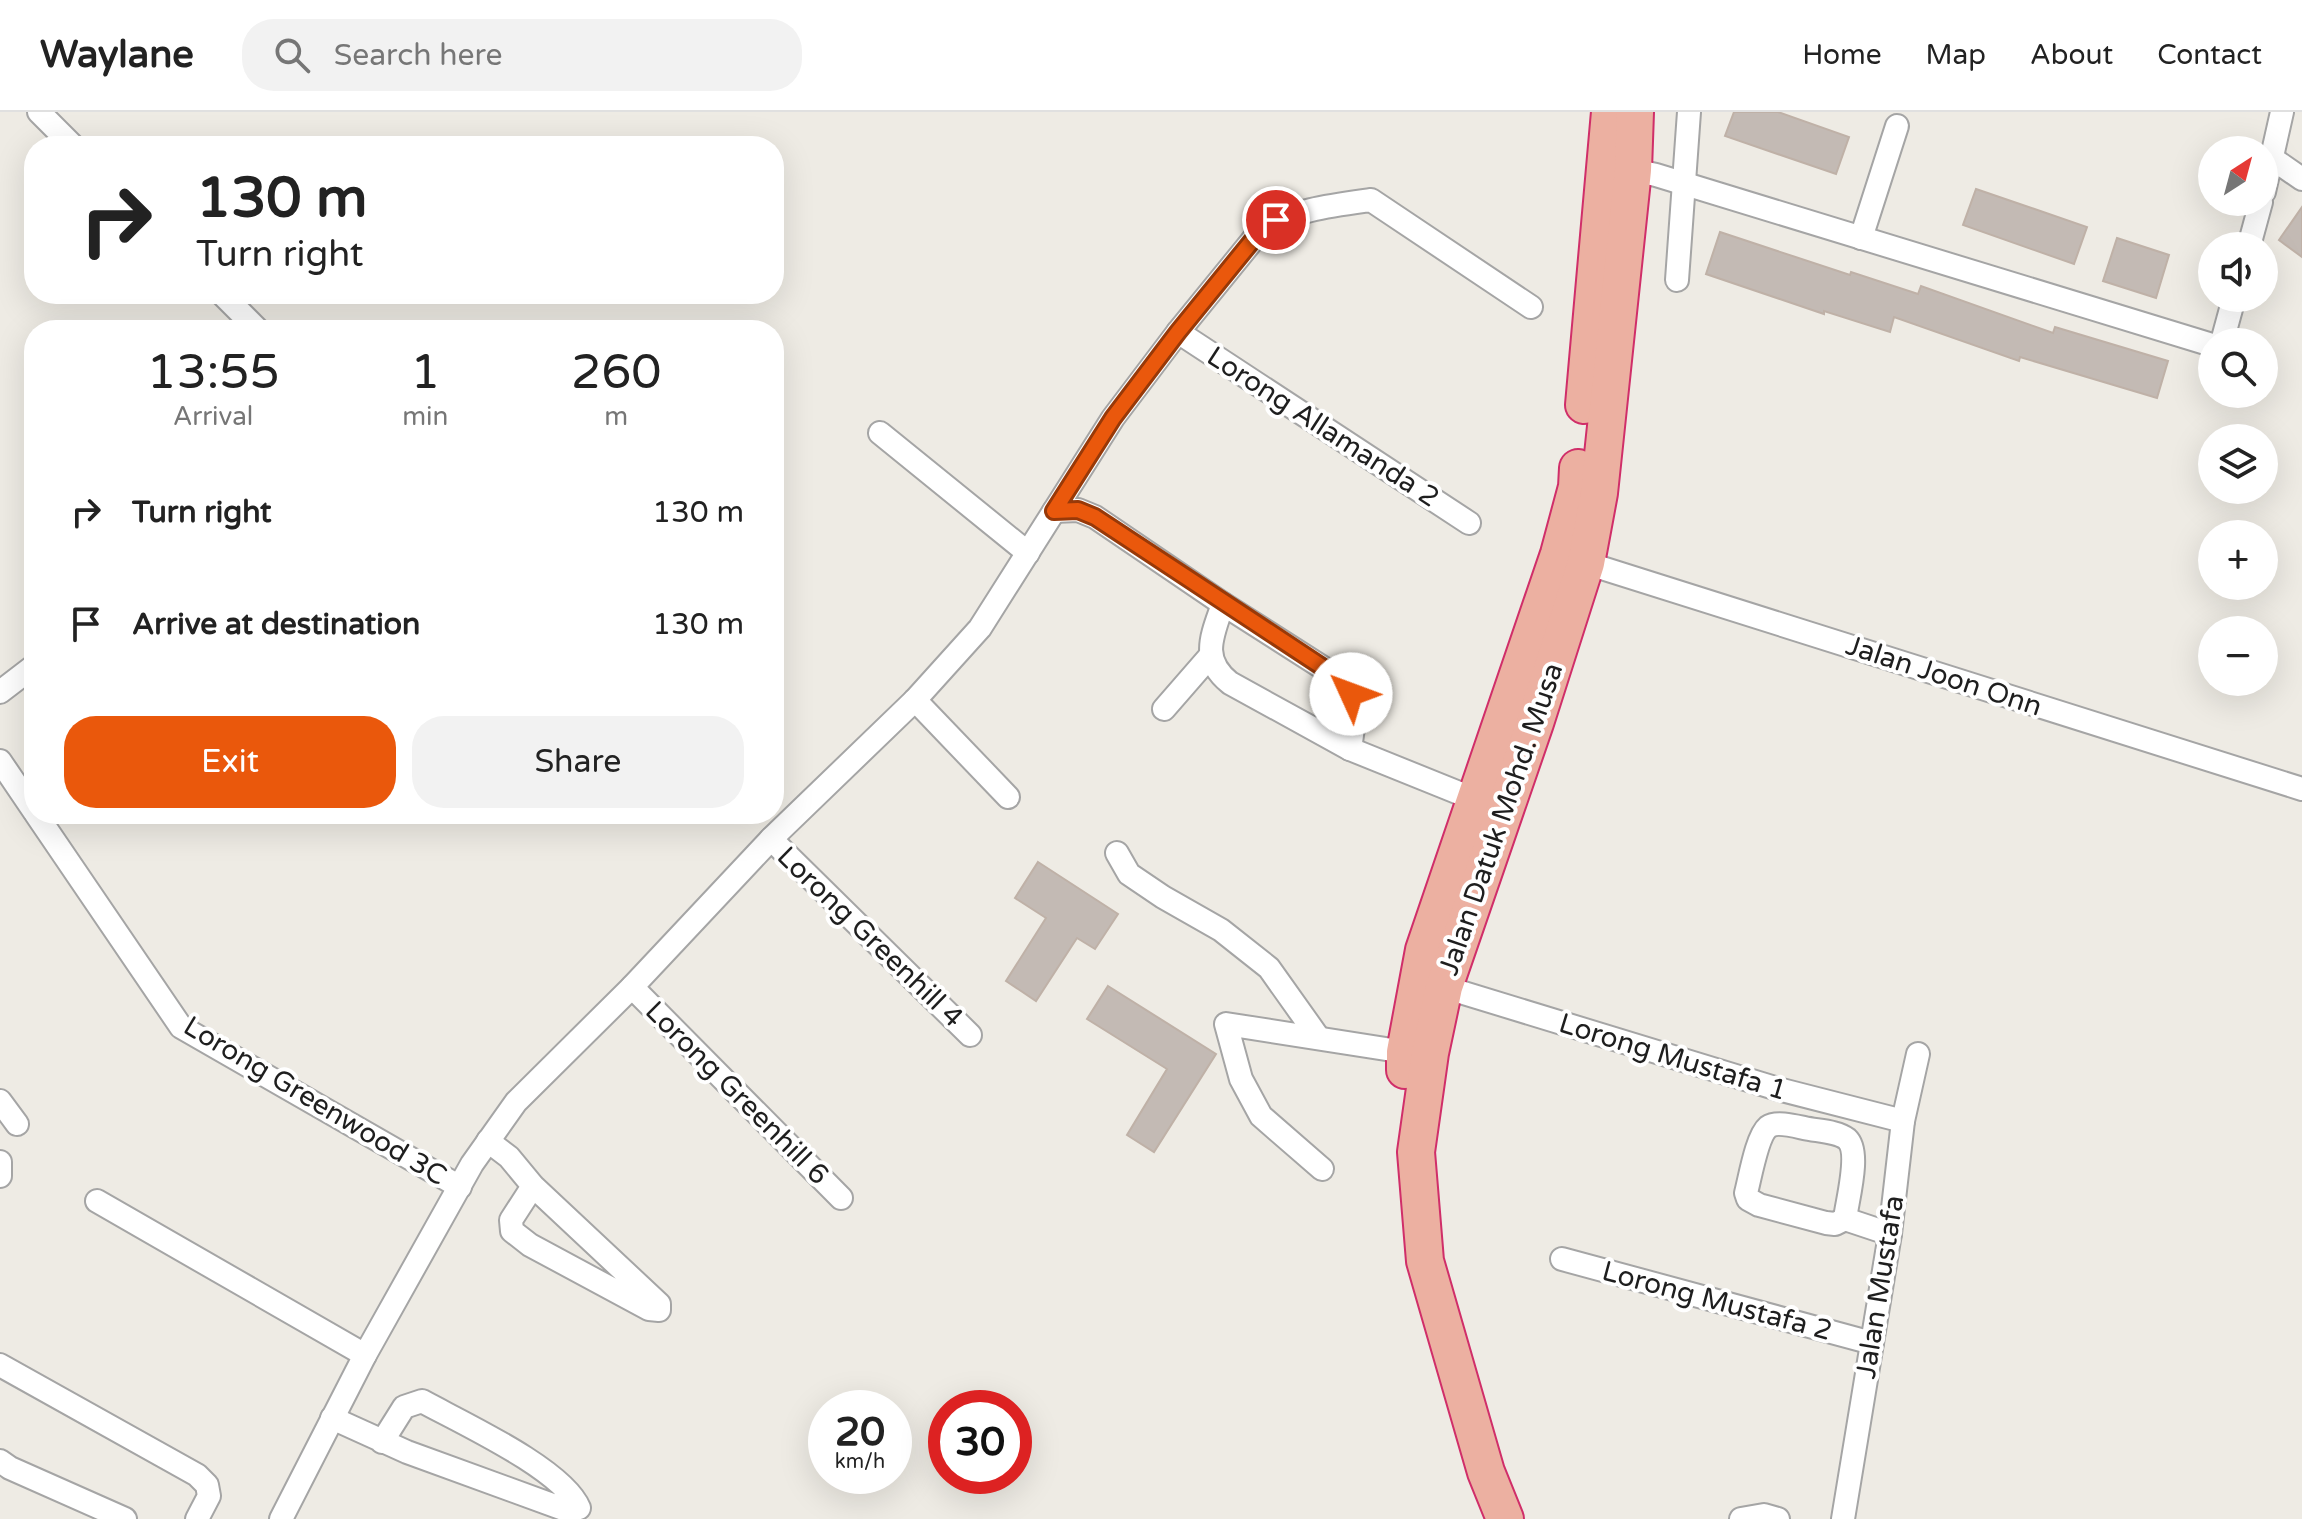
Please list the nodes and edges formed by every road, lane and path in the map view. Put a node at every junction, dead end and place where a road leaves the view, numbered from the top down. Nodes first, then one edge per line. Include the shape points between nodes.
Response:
1 (39, 112) edge
2 (1610, 112) edge
3 (1635, 112) edge
4 (1689, 112) edge
5 (2282, 112) edge
6 (1897, 126) dead end
7 (63, 136) edge
8 (2277, 136) edge
9 (2278, 162) edge
10 (1633, 170) junction
11 (2302, 179) edge
12 (1683, 184) junction
13 (1861, 238) junction
14 (1677, 280) dead end
15 (232, 304) edge
16 (1531, 307) dead end
17 (248, 320) edge
18 (1178, 332) junction
19 (2198, 341) edge
20 (880, 433) dead end
21 (1054, 511) junction
22 (1469, 523) dead end
23 (1028, 553) junction
24 (1586, 563) junction
25 (1223, 604) junction
26 (1211, 655) junction
27 (24, 674) edge
28 (0, 692) edge
29 (915, 700) junction
30 (1164, 709) dead end
31 (1350, 749) junction
32 (0, 761) edge
33 (1512, 784) junction
34 (2302, 789) edge
35 (24, 797) edge
36 (1008, 797) dead end
37 (1474, 799) junction
38 (43, 824) edge
39 (771, 839) junction
40 (1117, 853) dead end
41 (632, 987) junction
42 (1444, 987) junction
43 (970, 1035) dead end
44 (1318, 1037) junction
45 (1405, 1052) junction
46 (1918, 1054) dead end
47 (1778, 1089) junction
48 (0, 1101) edge
49 (1903, 1121) junction
50 (17, 1124) dead end
51 (1789, 1125) junction
52 (488, 1141) junction
53 (0, 1162) edge
54 (1322, 1169) dead end
55 (0, 1176) edge
56 (533, 1186) junction
57 (460, 1187) junction
58 (841, 1198) dead end
59 (97, 1201) dead end
60 (1845, 1219) junction
61 (1890, 1234) junction
62 (1562, 1259) dead end
63 (1872, 1343) junction
64 (365, 1355) junction
65 (0, 1365) edge
66 (332, 1418) junction
67 (382, 1442) junction
68 (0, 1461) edge
69 (125, 1519) edge
70 (197, 1519) edge
71 (281, 1519) edge
72 (1483, 1519) edge
73 (1505, 1519) edge
74 (1741, 1519) edge
75 (1778, 1519) edge
76 (1843, 1519) edge

1 - 7 street
2 - 37 highway, Jalan Datuk Mohd. Musa via 1577,487
3 - 10 highway, Jalan Datuk Mohd. Musa
4 - 12 street
5 - 8 street
6 - 13 street
9 - 11 street
10 - 12 street
10 - 24 highway, Jalan Datuk Mohd. Musa via 1599,493
12 - 13 street
12 - 14 street
13 - 19 street
15 - 17 street
16 - 18 street via 1371,200 1276,220 1261,230
18 - 21 street via 1113,418
18 - 22 street, Lorong Allamanda 2
20 - 23 street
21 - 23 street
21 - 25 street via 1078,510 1095,517
23 - 29 street via 980,628
24 - 33 highway, Jalan Datuk Mohd. Musa
24 - 34 street, Jalan Joon Onn
25 - 26 street
25 - 31 street via 1342,680 1355,710
26 - 30 street
26 - 31 street via 1218,673 1230,683
27 - 28 street
29 - 36 street
29 - 39 street
31 - 37 street
32 - 35 street, Lorong Greenwood 3C
33 - 37 highway via 1492,799
33 - 42 highway, Jalan Datuk Mohd. Musa
37 - 45 highway, Jalan Datuk Mohd. Musa via 1424,950
38 - 57 street, Lorong Greenwood 3C via 181,1027
39 - 41 street
39 - 43 street, Lorong Greenhill 4
40 - 44 street via 1129,874 1221,930 1269,968
41 - 52 street via 516,1102
41 - 58 street, Lorong Greenhill 6
42 - 47 street, Lorong Mustafa 1
42 - 73 highway, Jalan Datuk Mohd. Musa via 1416,1152 1425,1261 1486,1472
44 - 45 street
44 - 54 street via 1226,1024 1241,1079 1261,1116
45 - 72 highway, Jalan Datuk Mohd. Musa via 1401,1152 1409,1272
46 - 49 street, Jalan Mustafa
47 - 49 street, Lorong Mustafa 1
47 - 51 street
48 - 50 street
49 - 61 street, Jalan Mustafa
51 - 60 street via 1838,1134 1850,1144 1854,1160
51 - 60 street via 1772,1125 1761,1137 1748,1199 1826,1223
52 - 56 street
52 - 57 street
53 - 55 street
56 - 56 street via 659,1304 659,1310 512,1231 511,1220
57 - 64 street
59 - 64 street
60 - 61 street
61 - 63 street, Jalan Mustafa
62 - 63 street, Lorong Mustafa 2
63 - 76 street, Jalan Mustafa
64 - 66 street
65 - 70 street via 197,1475 209,1496
66 - 67 street
66 - 71 street
67 - 67 street via 569,1511 579,1508 540,1467 422,1401 404,1407
68 - 69 street
74 - 75 street

